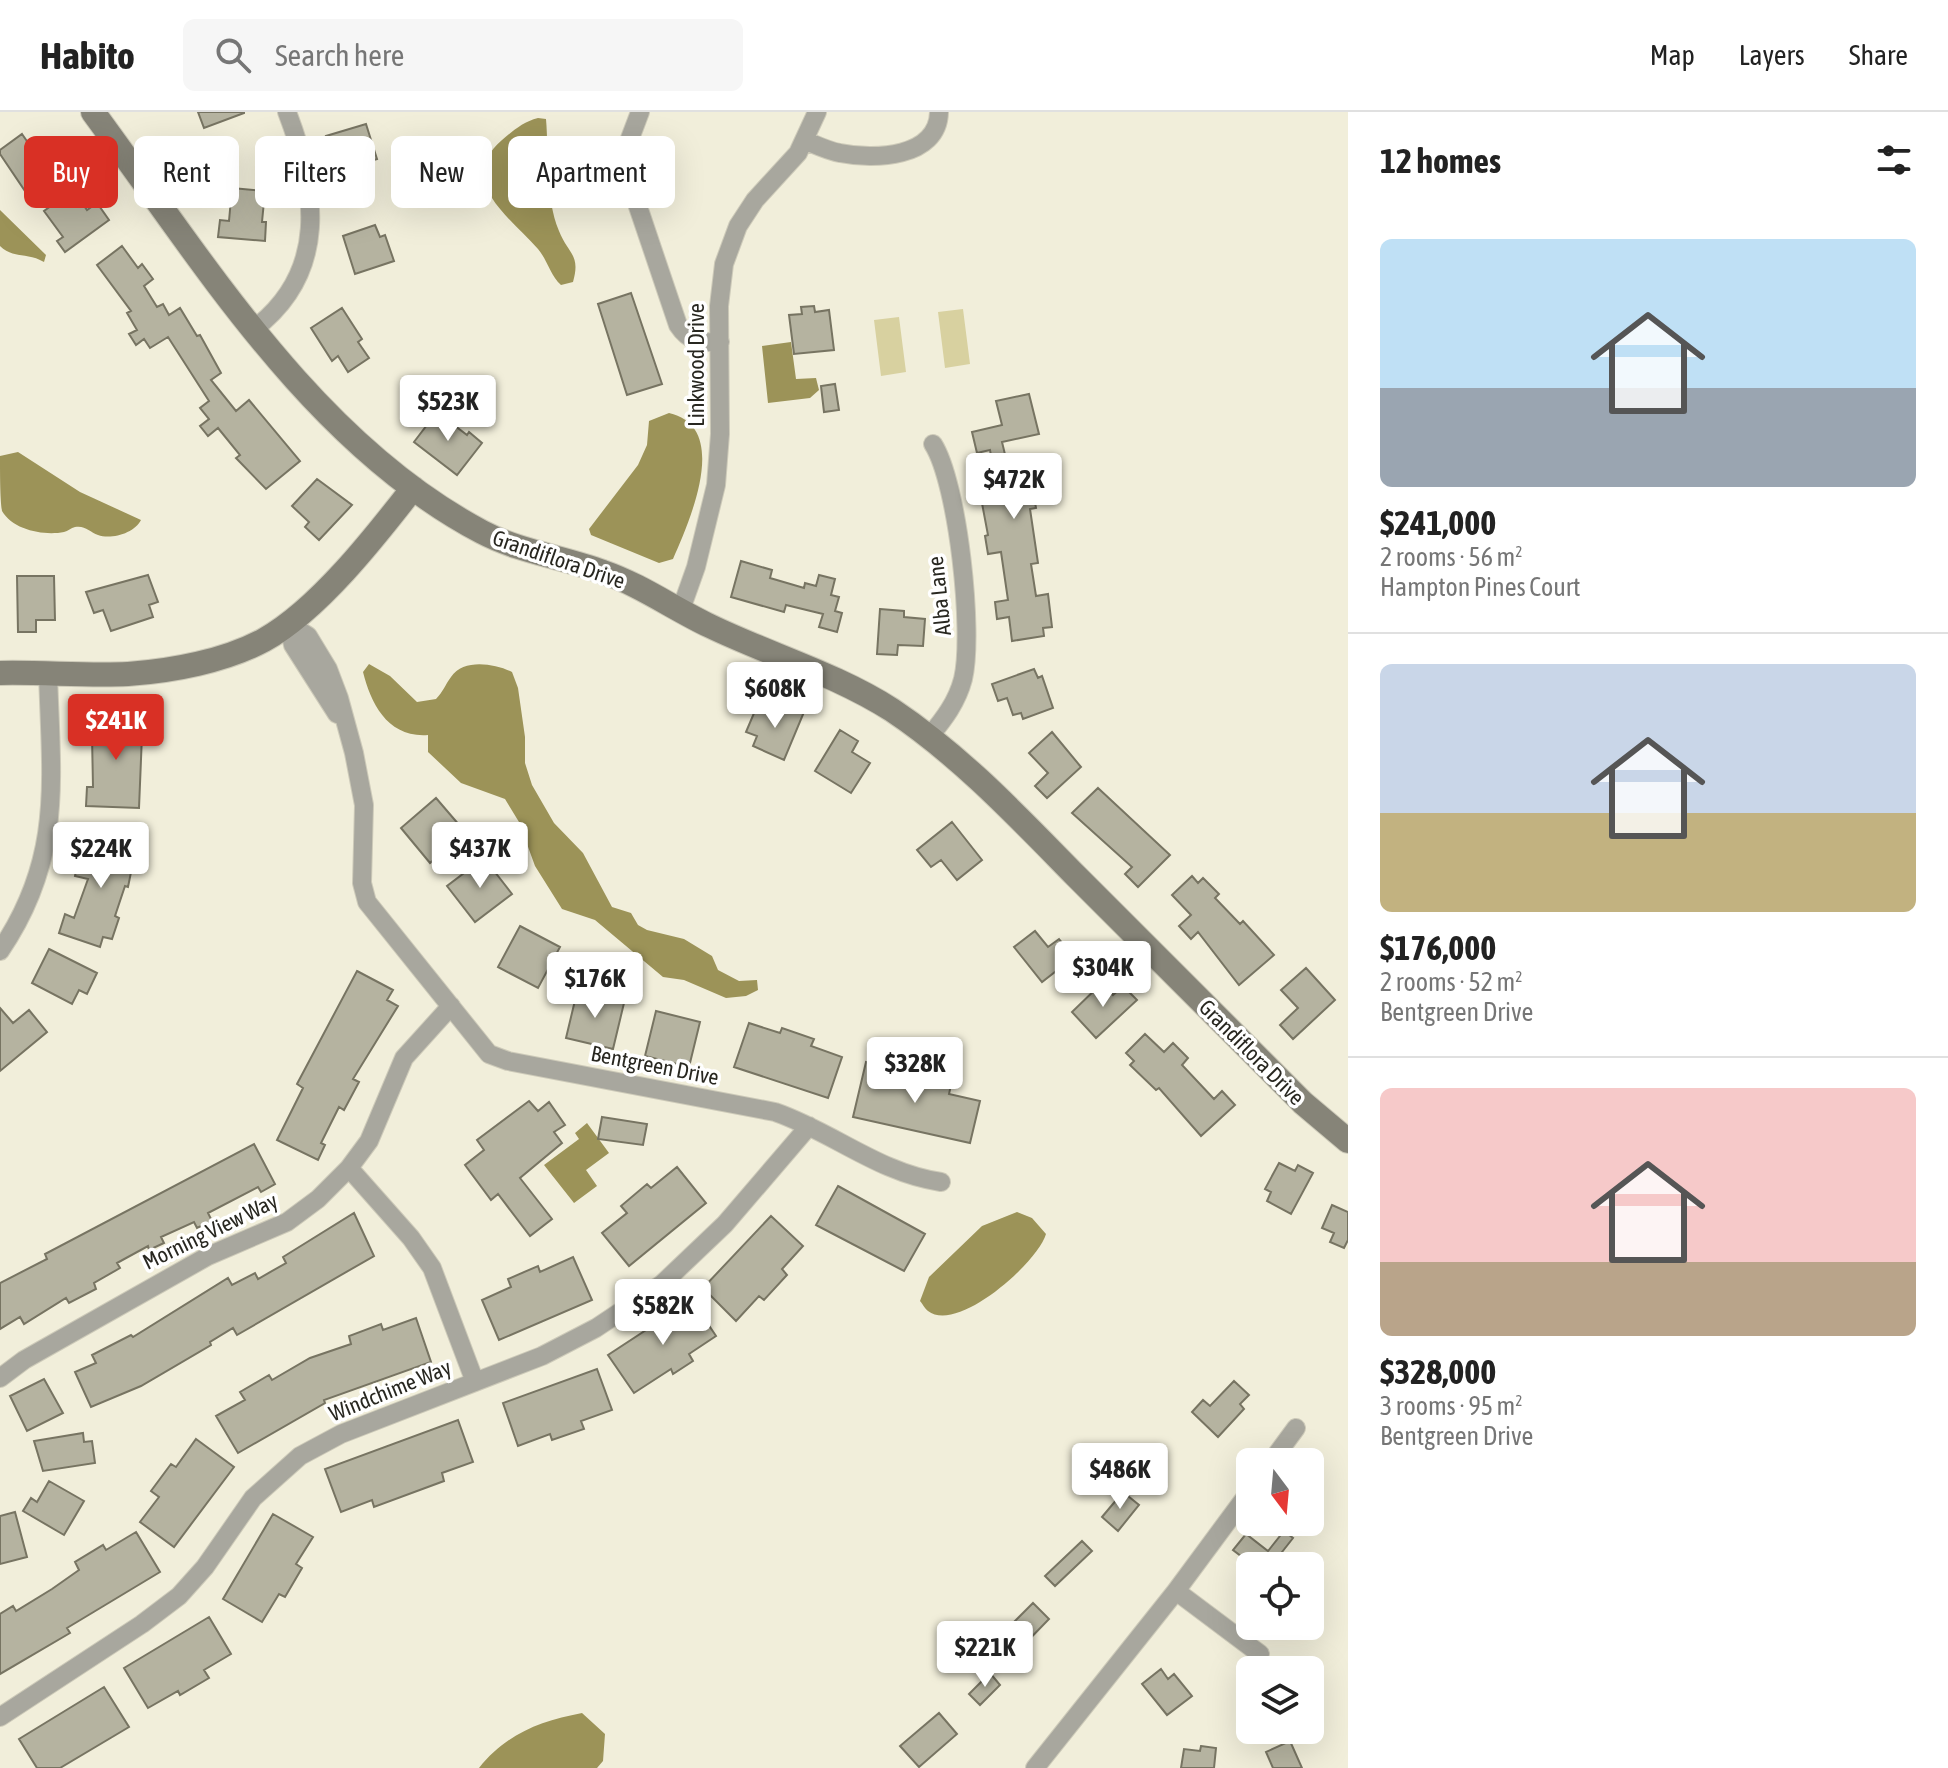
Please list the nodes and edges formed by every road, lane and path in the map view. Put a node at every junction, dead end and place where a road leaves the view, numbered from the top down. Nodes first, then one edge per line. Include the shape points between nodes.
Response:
1 (93, 112) edge
2 (287, 112) edge
3 (640, 112) edge
4 (817, 112) edge
5 (939, 112) edge
6 (804, 140) junction
7 (254, 329) junction
8 (720, 342) junction
9 (933, 444) dead end
10 (413, 488) junction
11 (680, 612) junction
12 (288, 623) junction
13 (0, 673) edge
14 (48, 673) junction
15 (929, 737) junction
16 (0, 951) edge
17 (451, 1006) junction
18 (809, 1126) junction
19 (1348, 1141) edge
20 (349, 1168) junction
21 (941, 1182) dead end
22 (0, 1378) edge
23 (475, 1382) junction
24 (1296, 1428) dead end
25 (1281, 1448) edge
26 (1236, 1510) edge
27 (1176, 1591) junction
28 (1260, 1654) dead end
29 (0, 1717) edge
30 (1035, 1768) edge

1 - 7 street, Grandiflora Drive
2 - 7 street via 312,198 307,251 287,296
3 - 8 street via 626,149 628,177 678,325 691,340
4 - 6 street, Linkwood Drive
5 - 6 street via 935,133 917,148 902,152 837,153
6 - 8 street, Linkwood Drive via 755,200 729,246 720,283
7 - 10 street, Grandiflora Drive via 357,443
8 - 11 street, Linkwood Drive via 716,485
9 - 15 street, Alba Lane via 949,479 968,646 957,698
10 - 11 street, Grandiflora Drive via 481,531 545,557 604,572
10 - 12 street via 357,558
11 - 15 street, Grandiflora Drive via 842,683
12 - 14 street via 256,644 178,667 129,674
12 - 17 street, Bentgreen Drive via 293,645 342,719 354,753 364,805 363,892
13 - 14 street
14 - 16 street via 53,779 49,830 31,895
15 - 19 street, Grandiflora Drive via 999,798 1303,1103
17 - 18 street, Bentgreen Drive via 482,1048 497,1059 752,1107
17 - 20 street, Morning View Way via 404,1058 378,1124
18 - 21 street, Bentgreen Drive via 889,1168
18 - 23 street, Windchime Way via 716,1234 662,1284 573,1341
20 - 22 street, Morning View Way via 287,1222 197,1261
20 - 23 street via 432,1268
23 - 29 street, Windchime Way via 341,1434 300,1456 253,1498 179,1596
24 - 25 street
26 - 27 street
27 - 28 street
27 - 30 street

